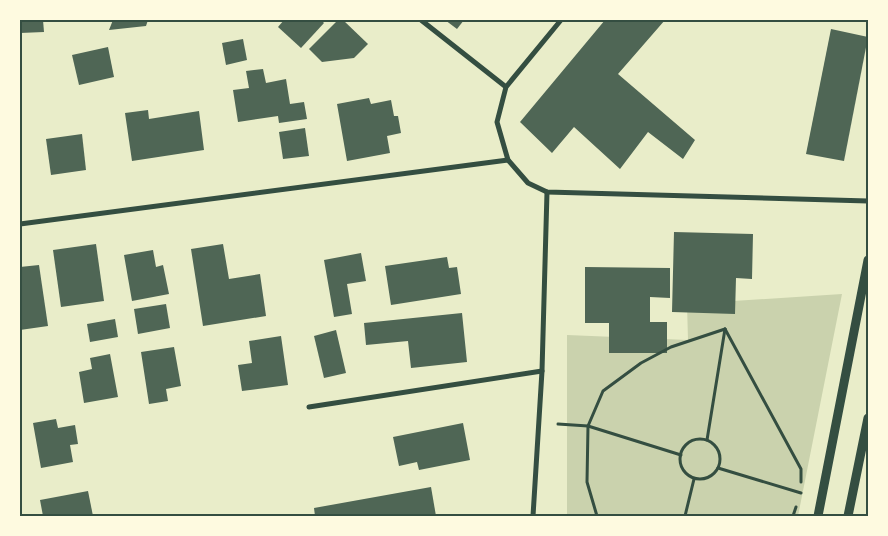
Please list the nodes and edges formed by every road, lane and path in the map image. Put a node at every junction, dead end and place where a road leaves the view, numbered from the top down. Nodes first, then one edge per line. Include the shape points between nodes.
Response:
1 (421, 20) edge
2 (561, 20) edge
3 (506, 88) junction
4 (508, 160) junction
5 (547, 192) junction
6 (868, 201) edge
7 (20, 224) edge
8 (868, 260) edge
9 (726, 329) junction
10 (542, 371) junction
11 (309, 407) dead end
12 (868, 418) edge
13 (539, 422) junction
14 (588, 426) junction
15 (707, 440) junction
16 (680, 455) junction
17 (718, 468) junction
18 (694, 479) junction
19 (533, 516) edge
20 (597, 516) edge
21 (685, 516) edge
22 (818, 516) edge
23 (848, 516) edge

1 - 3 street
2 - 3 street
3 - 4 street via 497,122
4 - 5 street via 528,183
4 - 7 street
5 - 6 street
5 - 10 street
8 - 22 street
9 - 14 path via 671,347 641,363 602,391
9 - 15 path
9 - 17 path via 802,469 801,494
10 - 11 street
10 - 13 street
12 - 23 street
13 - 14 path
13 - 19 street
14 - 16 path
14 - 20 path via 587,482
15 - 16 path via 693,440
15 - 17 path via 718,448 721,462
16 - 18 path via 682,468
17 - 18 path via 708,478
18 - 21 path

